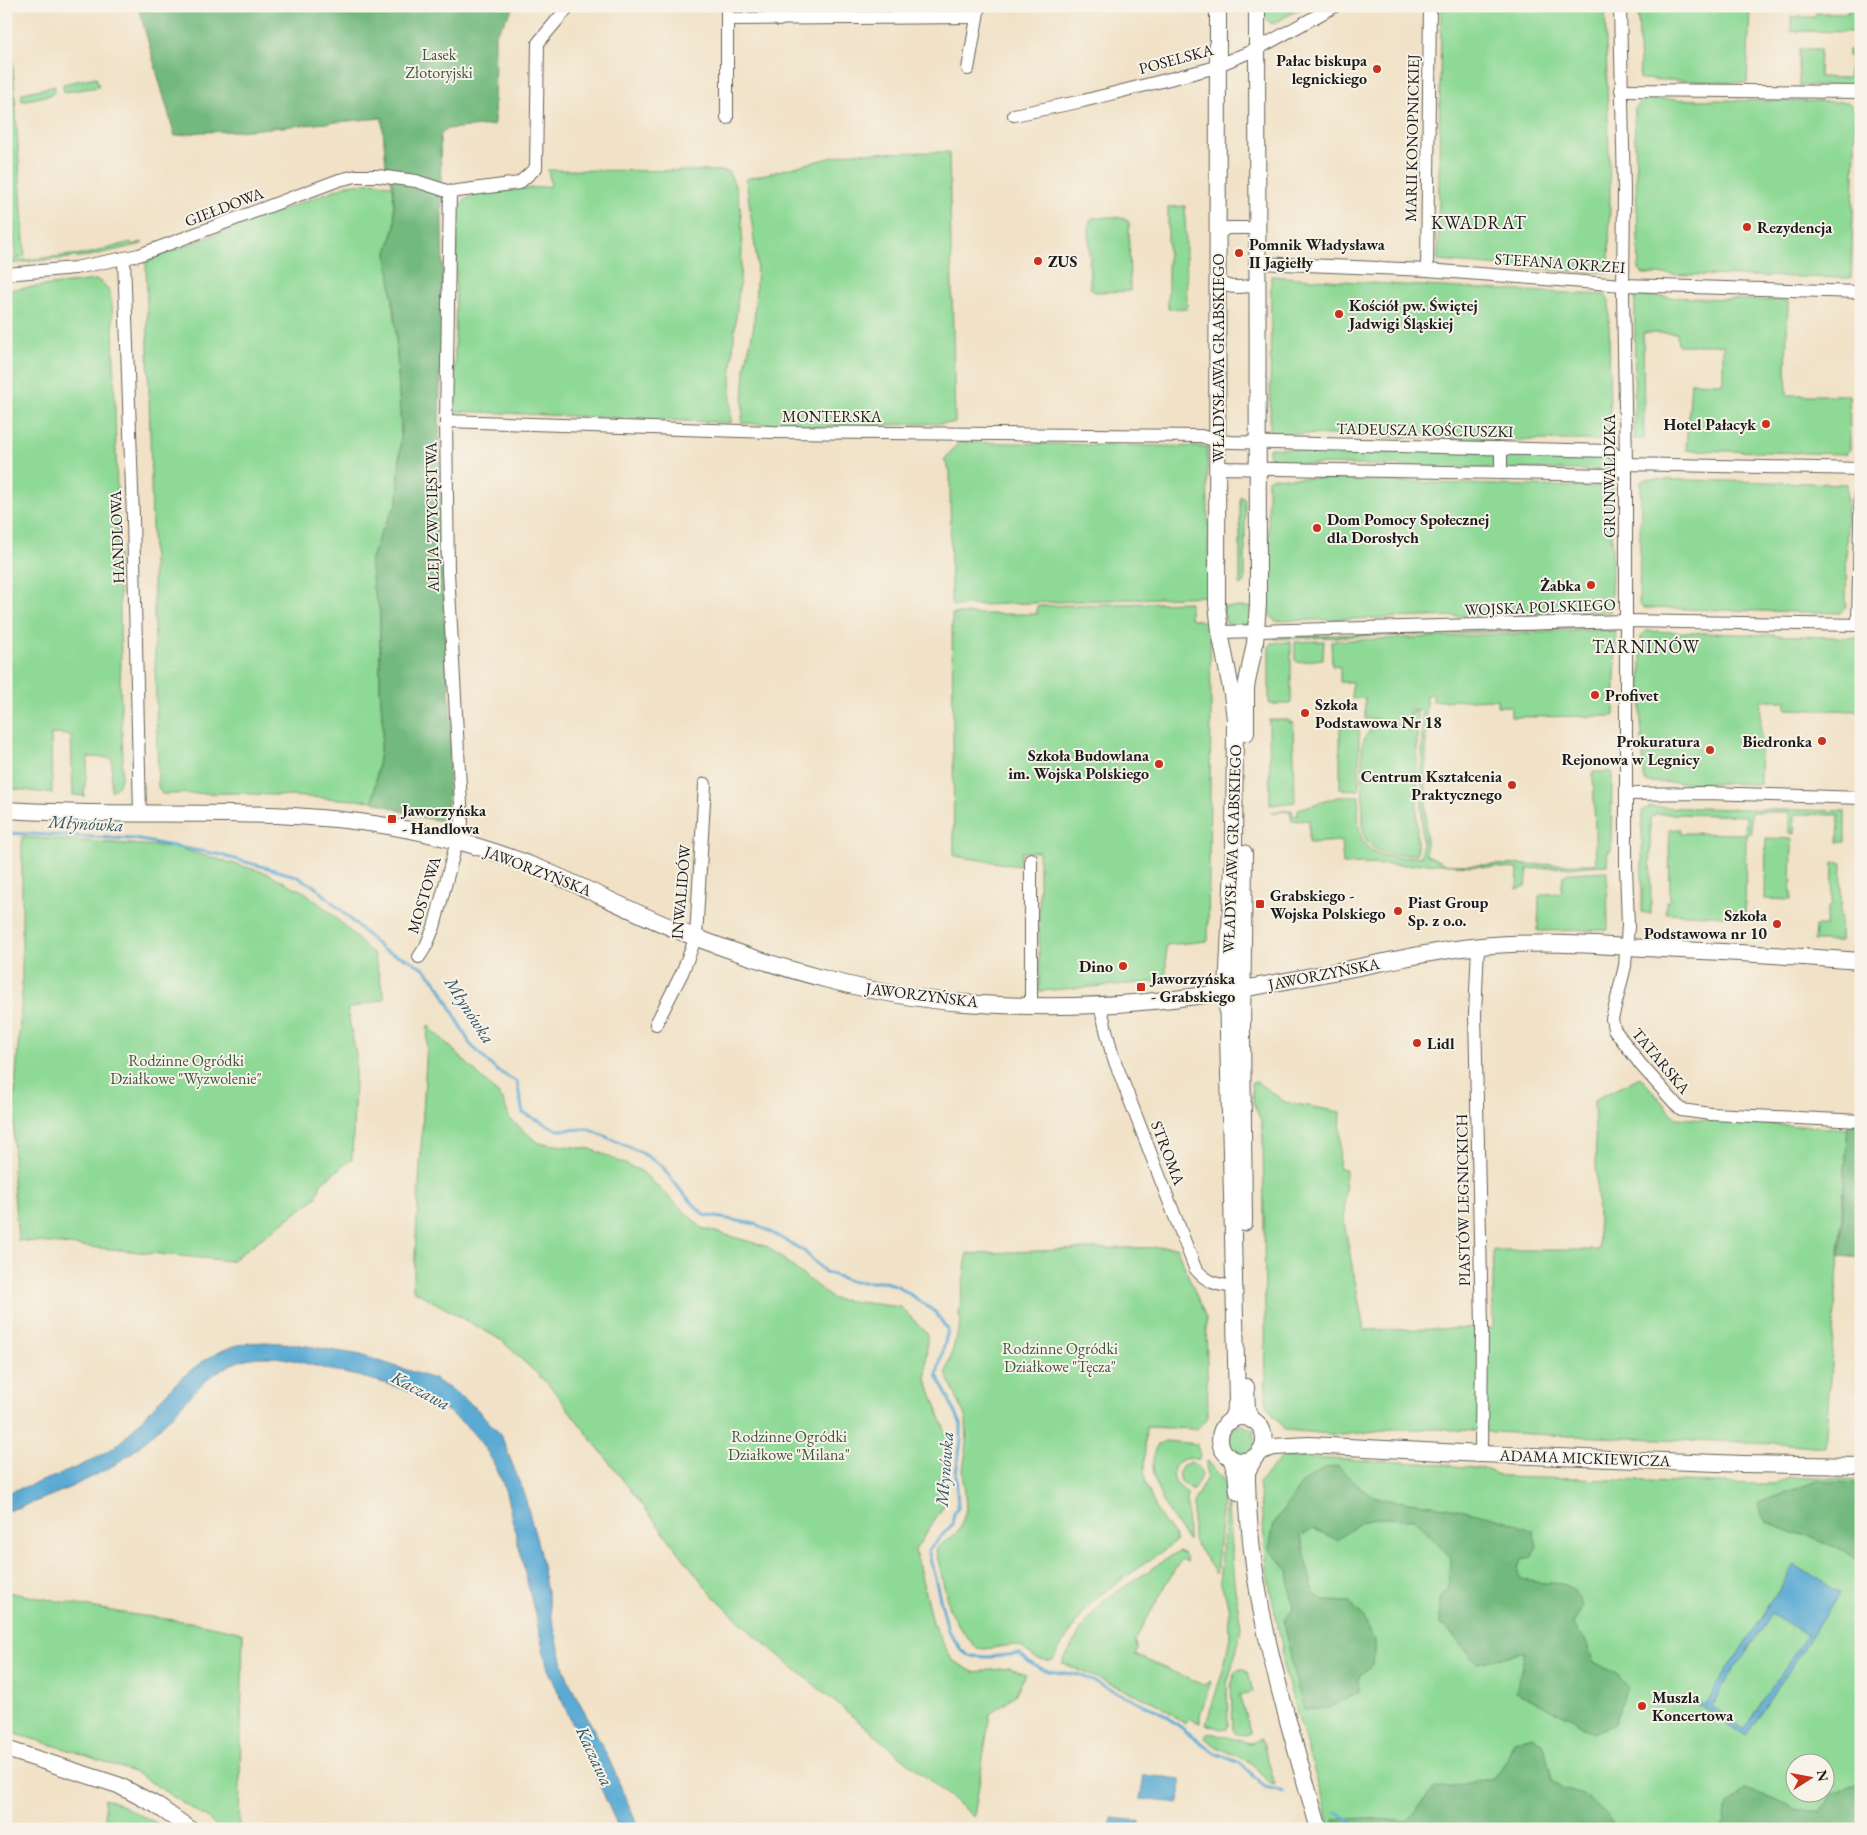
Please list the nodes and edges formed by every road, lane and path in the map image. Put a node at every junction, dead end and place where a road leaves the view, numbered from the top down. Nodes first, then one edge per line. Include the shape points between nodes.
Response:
1 (569, 6) edge
2 (727, 6) edge
3 (779, 6) edge
4 (1218, 6) edge
5 (1257, 6) edge
6 (1334, 6) edge
7 (1430, 6) edge
8 (1620, 6) edge
9 (978, 12) edge
10 (727, 19) junction
11 (779, 20) junction
12 (1257, 50) junction
13 (1218, 66) junction
14 (968, 69) dead end
15 (1621, 90) junction
16 (1861, 92) edge
17 (1014, 115) dead end
18 (726, 118) dead end
19 (450, 192) junction
20 (1218, 234) junction
21 (1258, 234) junction
22 (124, 259) junction
23 (1257, 263) junction
24 (1426, 270) junction
25 (6, 274) edge
26 (1218, 278) junction
27 (1257, 280) junction
28 (1624, 285) junction
29 (1861, 292) edge
30 (446, 421) junction
31 (1217, 441) junction
32 (1258, 443) junction
33 (1501, 448) junction
34 (1626, 464) junction
35 (1218, 468) junction
36 (1258, 469) junction
37 (1861, 469) edge
38 (1501, 473) junction
39 (1861, 476) edge
40 (1625, 621) junction
41 (1859, 625) edge
42 (1256, 631) junction
43 (1220, 632) junction
44 (1240, 708) junction
45 (705, 784) dead end
46 (1627, 794) junction
47 (1861, 798) edge
48 (6, 810) edge
49 (140, 814) junction
50 (457, 841) junction
51 (1031, 859) dead end
52 (696, 937) junction
53 (1478, 946) junction
54 (1626, 946) junction
55 (418, 957) dead end
56 (1861, 961) edge
57 (1235, 990) junction
58 (1100, 1005) junction
59 (1032, 1006) junction
60 (656, 1024) dead end
61 (1861, 1121) edge
62 (1235, 1286) junction
63 (1230, 1421) junction
64 (1256, 1425) junction
65 (1309, 1445) junction
66 (1257, 1454) junction
67 (1481, 1454) junction
68 (1231, 1458) junction
69 (1861, 1466) edge
70 (1285, 1729) junction
71 (6, 1749) edge
72 (190, 1829) edge
73 (1309, 1829) edge
74 (1319, 1829) edge

1 - 19 street via 538,43 536,168 519,183
2 - 10 street
3 - 11 street
4 - 13 street, WŁADYSŁAWA GRABSKIEGO
5 - 12 street, WŁADYSŁAWA GRABSKIEGO
6 - 12 street, POSELSKA
7 - 24 street, MARII KONOPNICKIEJ
8 - 15 street, GRUNWALDZKA
9 - 11 street
9 - 14 street
10 - 11 street
10 - 18 street
12 - 13 street, POSELSKA
12 - 21 street, WŁADYSŁAWA GRABSKIEGO
13 - 17 street, POSELSKA via 1083,101
13 - 20 street, WŁADYSŁAWA GRABSKIEGO
15 - 16 street
15 - 28 street, GRUNWALDZKA
19 - 22 street, GIEŁDOWA via 416,181 356,176
19 - 30 street, ALEJA ZWYCIĘSTWA
20 - 21 street via 1227,228 1253,228
20 - 26 street, WŁADYSŁAWA GRABSKIEGO
21 - 23 street, WŁADYSŁAWA GRABSKIEGO
22 - 25 street, GIEŁDOWA via 75,268
22 - 49 street, HANDLOWA
23 - 24 street, STEFANA OKRZEI
23 - 27 street, WŁADYSŁAWA GRABSKIEGO
24 - 28 street, STEFANA OKRZEI
26 - 27 street via 1228,286 1252,286
26 - 31 street, WŁADYSŁAWA GRABSKIEGO
27 - 32 street, WŁADYSŁAWA GRABSKIEGO
28 - 29 street, STEFANA OKRZEI
28 - 34 street, GRUNWALDZKA
30 - 31 street, MONTERSKA via 772,432 1201,436
30 - 50 street, ALEJA ZWYCIĘSTWA via 448,572 462,822
31 - 32 street, TADEUSZA KOŚCIUSZKI
31 - 35 street, WŁADYSŁAWA GRABSKIEGO
32 - 33 street, TADEUSZA KOŚCIUSZKI
32 - 36 street, WŁADYSŁAWA GRABSKIEGO
33 - 34 street, TADEUSZA KOŚCIUSZKI via 1611,451
33 - 38 street
34 - 37 street
34 - 38 street via 1610,476
34 - 40 street, GRUNWALDZKA
35 - 36 street
35 - 43 street, WŁADYSŁAWA GRABSKIEGO via 1217,598
36 - 38 street
36 - 42 street, WŁADYSŁAWA GRABSKIEGO
39 - 41 street
40 - 41 street, WOJSKA POLSKIEGO
40 - 42 street, WOJSKA POLSKIEGO
40 - 46 street, GRUNWALDZKA
42 - 43 street, WOJSKA POLSKIEGO
42 - 44 street, WŁADYSŁAWA GRABSKIEGO
43 - 44 street, WŁADYSŁAWA GRABSKIEGO
44 - 57 street, WŁADYSŁAWA GRABSKIEGO via 1234,846
45 - 52 street, INWALIDÓW
46 - 47 street
46 - 54 street, GRUNWALDZKA
48 - 49 street, JAWORZYŃSKA
49 - 50 street, JAWORZYŃSKA via 231,813 305,817 383,825
50 - 52 street, JAWORZYŃSKA via 539,868
50 - 55 street, MOSTOWA via 434,927
51 - 59 street
52 - 59 street, JAWORZYŃSKA via 781,967 855,986 931,1000
52 - 60 street, INWALIDÓW
53 - 54 street, JAWORZYŃSKA via 1539,943
53 - 57 street, JAWORZYŃSKA
53 - 67 street, PIASTÓW LEGNICKICH via 1475,1014 1482,1325
54 - 56 street, JAWORZYŃSKA
54 - 61 street, TATARSKA via 1622,981 1612,1019 1614,1030 1681,1110
57 - 58 street, JAWORZYŃSKA
57 - 62 street via 1229,1140
57 - 64 street via 1246,1394 1247,1409
58 - 59 street, JAWORZYŃSKA
58 - 62 street, STROMA via 1112,1054 1195,1268 1207,1280 1221,1286
62 - 63 street via 1237,1401
63 - 64 street via 1241,1418
63 - 68 street via 1220,1438 1223,1450
64 - 65 street, ADAMA MICKIEWICZA via 1274,1437
64 - 66 street via 1263,1441
65 - 66 street, ADAMA MICKIEWICZA via 1274,1447
65 - 67 street, ADAMA MICKIEWICZA
66 - 68 street via 1244,1461
66 - 70 street via 1247,1472 1252,1554
67 - 69 street, ADAMA MICKIEWICZA
68 - 70 street via 1238,1477 1241,1540 1250,1611 1262,1665
70 - 73 street
70 - 74 street
71 - 72 street via 118,1785 156,1805

